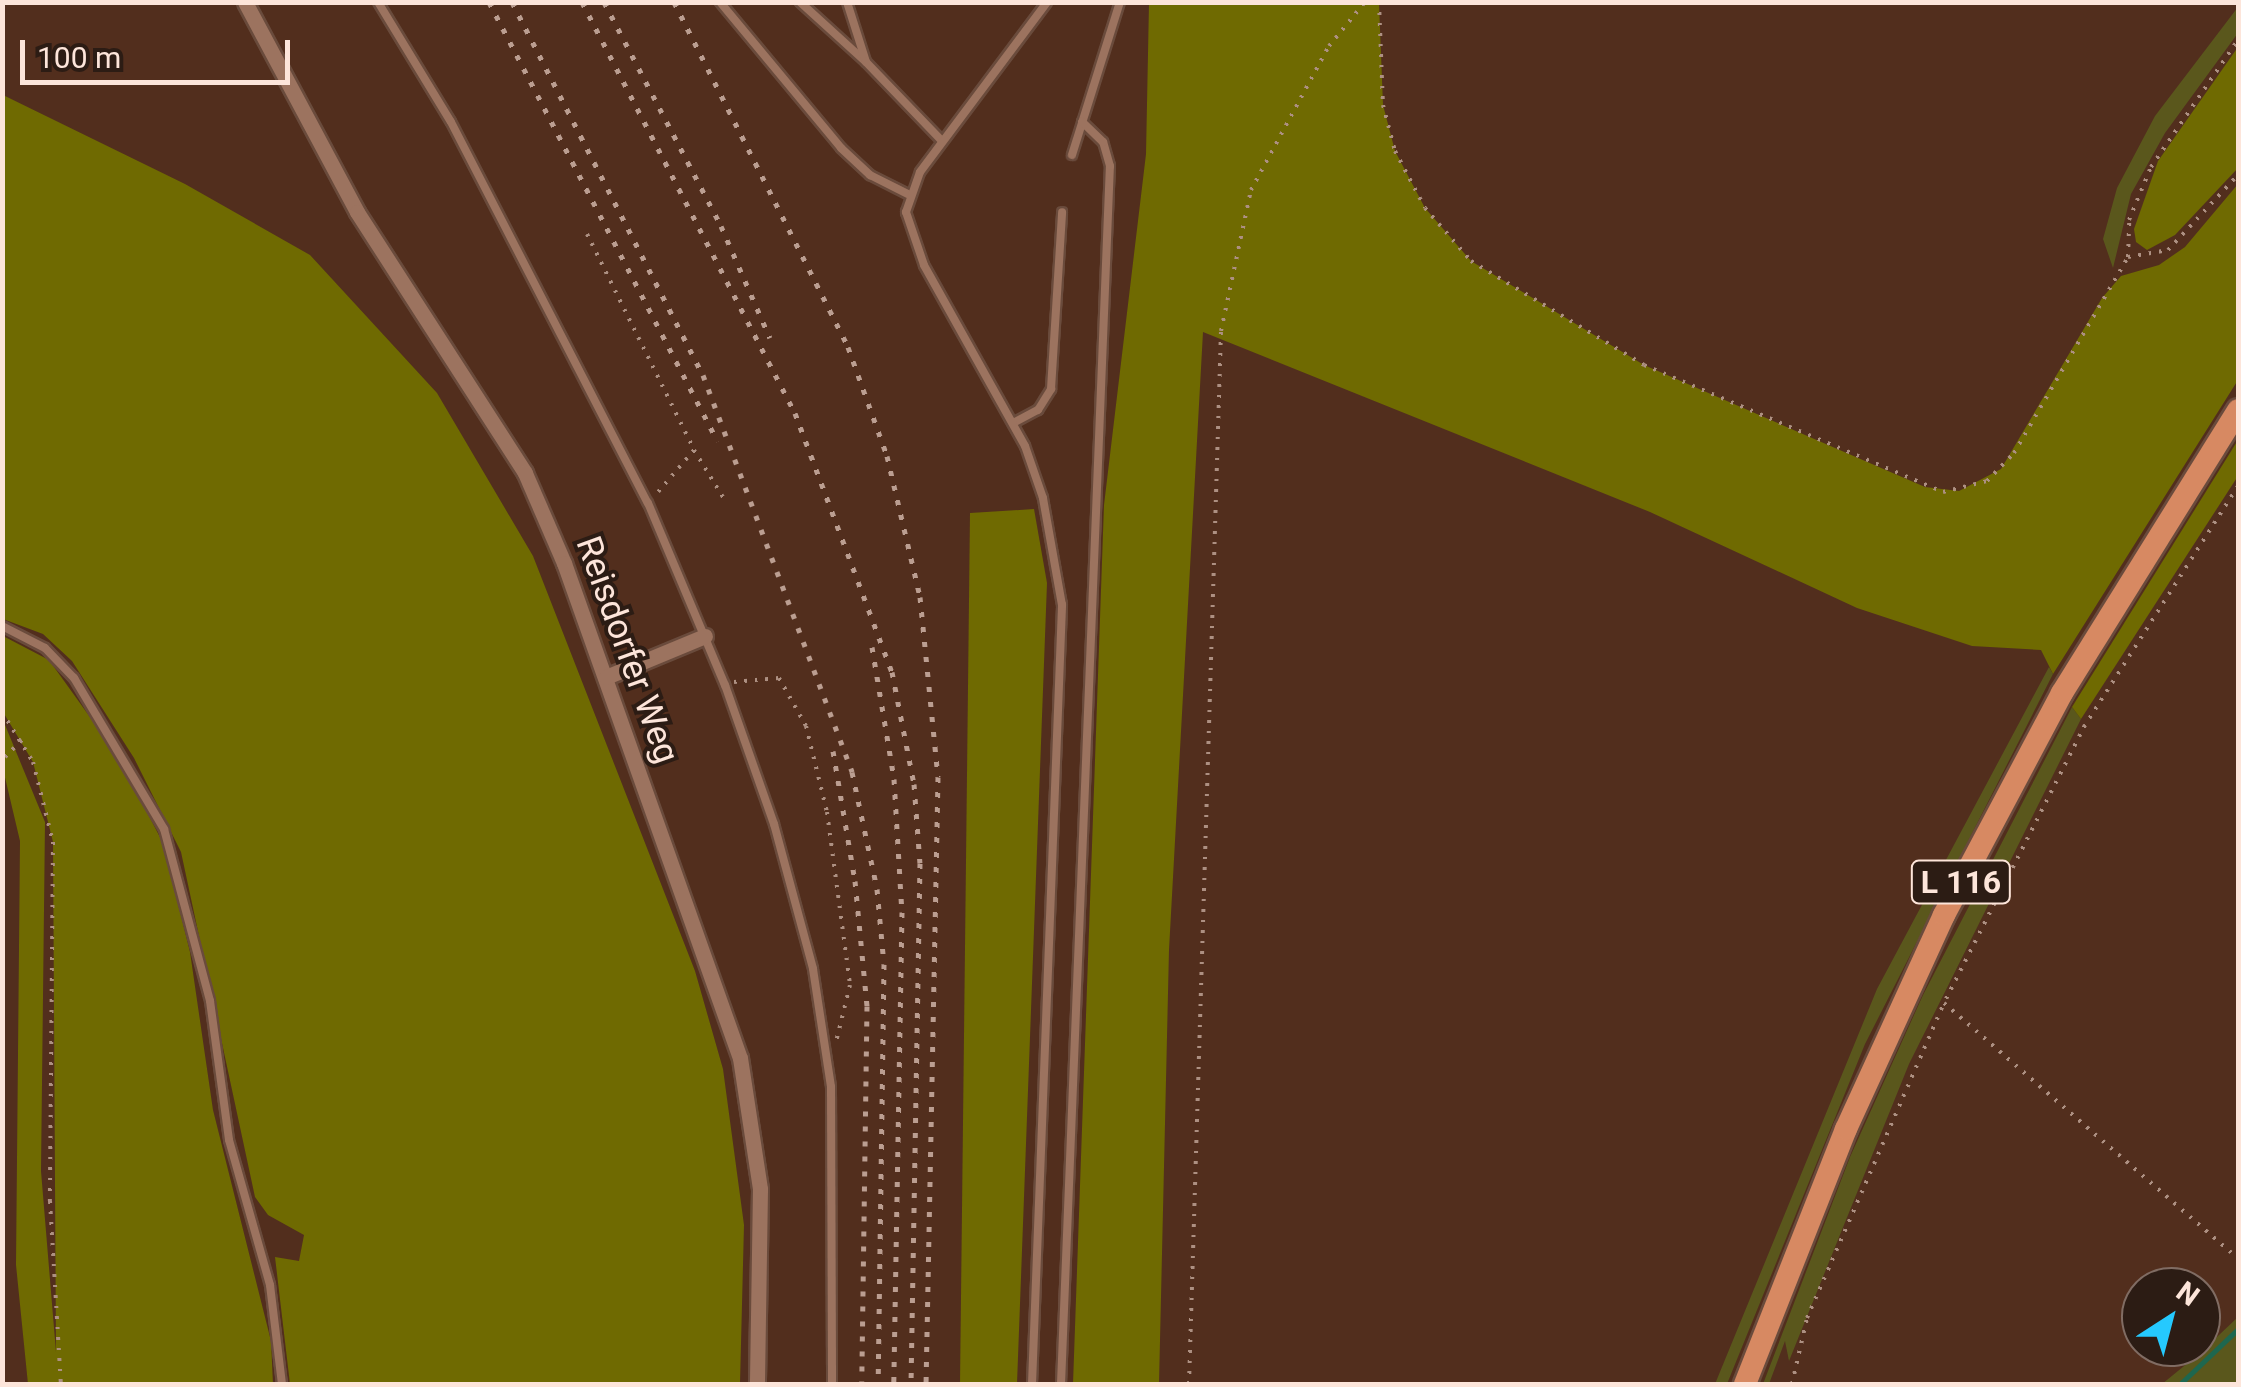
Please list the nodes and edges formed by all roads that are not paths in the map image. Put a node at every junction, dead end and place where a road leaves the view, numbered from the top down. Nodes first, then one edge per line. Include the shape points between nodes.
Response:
1 (245, 2) edge
2 (378, 2) edge
3 (720, 2) edge
4 (800, 2) edge
5 (846, 2) edge
6 (1047, 2) edge
7 (1120, 2) edge
8 (866, 62) junction
9 (1082, 122) junction
10 (942, 140) junction
11 (1072, 156) dead end
12 (908, 194) junction
13 (1062, 212) dead end
14 (2238, 410) edge
15 (1015, 422) junction
16 (2, 626) edge
17 (704, 636) junction
18 (606, 676) junction
19 (282, 1384) edge
20 (757, 1384) edge
21 (832, 1384) edge
22 (1032, 1384) edge
23 (1061, 1384) edge
24 (1745, 1384) edge

1 - 18 street, Reisdorfer Weg via 357,212 525,473
2 - 17 lane via 451,122 648,503
3 - 12 lane via 841,148 870,175
4 - 8 lane
5 - 8 lane
6 - 10 lane
7 - 9 lane
8 - 10 lane
9 - 11 lane
9 - 23 lane via 1103,142 1110,166
10 - 12 lane
12 - 15 lane via 907,223 919,255
13 - 15 lane via 1051,389 1038,410
14 - 24 main road, L 116 via 2070,679 1944,914 1846,1128
15 - 22 lane via 1043,498 1062,604
16 - 19 lane via 34,639 65,668 164,829 210,1001 229,1140 270,1285
17 - 18 street
17 - 21 lane via 790,875 828,1058 836,1198
18 - 20 street, Reisdorfer Weg via 712,964 743,1072 760,1189

